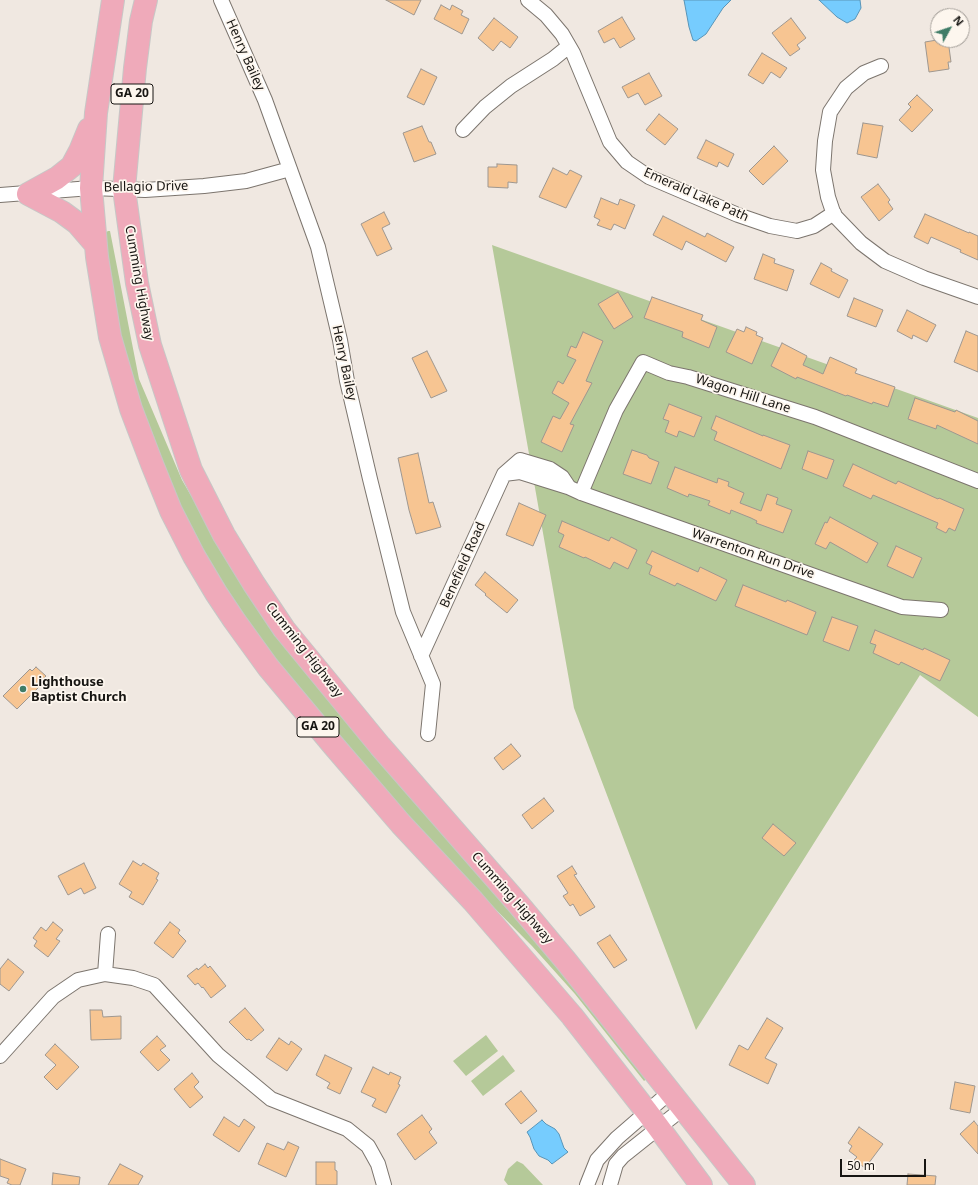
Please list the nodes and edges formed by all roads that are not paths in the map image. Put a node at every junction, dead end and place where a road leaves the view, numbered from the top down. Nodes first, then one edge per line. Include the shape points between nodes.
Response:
1 (113, 0) edge
2 (146, 0) edge
3 (221, 0) edge
4 (528, 0) edge
5 (569, 46) junction
6 (881, 66) dead end
7 (96, 113) junction
8 (463, 130) dead end
9 (290, 169) junction
10 (91, 188) junction
11 (124, 189) junction
12 (28, 194) junction
13 (0, 195) edge
14 (834, 213) junction
15 (96, 245) junction
16 (978, 297) edge
17 (504, 474) joint
18 (978, 481) edge
19 (581, 493) junction
20 (941, 610) dead end
21 (421, 656) junction
22 (428, 734) dead end
23 (108, 934) dead end
24 (105, 974) junction
25 (0, 1056) edge
26 (676, 1100) junction
27 (652, 1120) junction
28 (589, 1179) edge
29 (610, 1184) edge
30 (384, 1185) edge
31 (701, 1185) edge
32 (744, 1185) edge

1 - 7 highway, GA 20
2 - 11 highway, Cumming Highway / GA 20 via 136,60
3 - 9 street, Henry Bailey via 265,100
4 - 5 street, Emerald Lake Path via 546,15
5 - 8 street via 511,86 485,107
5 - 14 street, Emerald Lake Path via 610,142 627,162 649,177 770,226 797,231 814,226
6 - 14 street via 864,73 846,88 830,112 823,170
7 - 10 highway, GA 20
7 - 12 highway via 72,166 57,178
9 - 11 street, Bellagio Drive via 246,181 145,190
9 - 21 street, Henry Bailey via 318,247 347,381 403,612
10 - 11 street, Bellagio Drive
10 - 12 street, Bellagio Drive
10 - 15 highway, GA 20
11 - 26 highway, Cumming Highway / GA 20 via 137,284 150,345 191,470 224,535 250,578 284,629 380,746 566,961
12 - 13 street, Bellagio Drive
12 - 15 highway via 77,223
14 - 16 street via 834,216 861,243 885,261
15 - 27 highway, GA 20 via 110,337 131,409 171,511 194,556 230,614 268,667 334,746 567,1010
17 - 19 street, Warrenton Run Drive via 547,474
17 - 21 street, Benefield Road
18 - 19 street, Wagon Hill Lane via 815,417 688,376 668,373 644,362 616,410
19 - 20 street, Warrenton Run Drive via 902,606
21 - 22 street, Henry Bailey via 433,684
23 - 24 street
24 - 25 street via 78,980 53,997
24 - 30 street via 154,984 218,1055 271,1099 347,1129 368,1146 378,1164
26 - 27 street
26 - 27 street
26 - 32 highway, Cumming Highway / GA 20
27 - 28 street via 616,1138 597,1160
27 - 29 street via 616,1164
27 - 31 highway, GA 20
28 - 29 street

